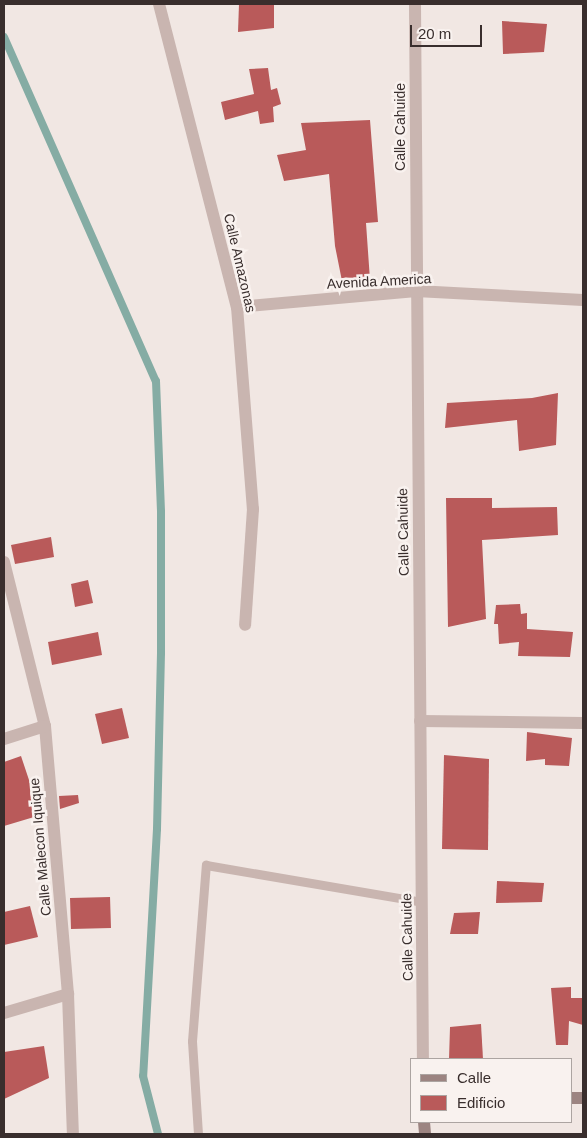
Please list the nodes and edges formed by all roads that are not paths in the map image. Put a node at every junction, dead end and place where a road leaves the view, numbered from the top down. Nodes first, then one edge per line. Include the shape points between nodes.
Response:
1 (159, 4) edge
2 (415, 4) edge
3 (416, 292) junction
4 (583, 300) edge
5 (237, 307) junction
6 (4, 562) edge
7 (245, 625) dead end
8 (420, 721) junction
9 (583, 723) edge
10 (45, 726) junction
11 (4, 739) edge
12 (422, 902) junction
13 (68, 994) junction
14 (4, 1014) edge
15 (424, 1058) edge
16 (73, 1134) edge
17 (198, 1134) edge

1 - 5 street, Calle Amazonas
2 - 3 street, Calle Cahuide
3 - 4 street, Avenida America
3 - 5 street, Avenida America
3 - 8 street, Calle Cahuide
5 - 7 street, Calle Amazonas via 253,509
6 - 10 street, Calle Malecon Iquique
8 - 9 street
8 - 12 street, Calle Cahuide
10 - 11 street
10 - 13 street, Calle Malecon Iquique
12 - 15 street, Calle Cahuide
12 - 17 lane via 206,865 192,1041
13 - 14 street
13 - 16 street, Calle Malecon Iquique

